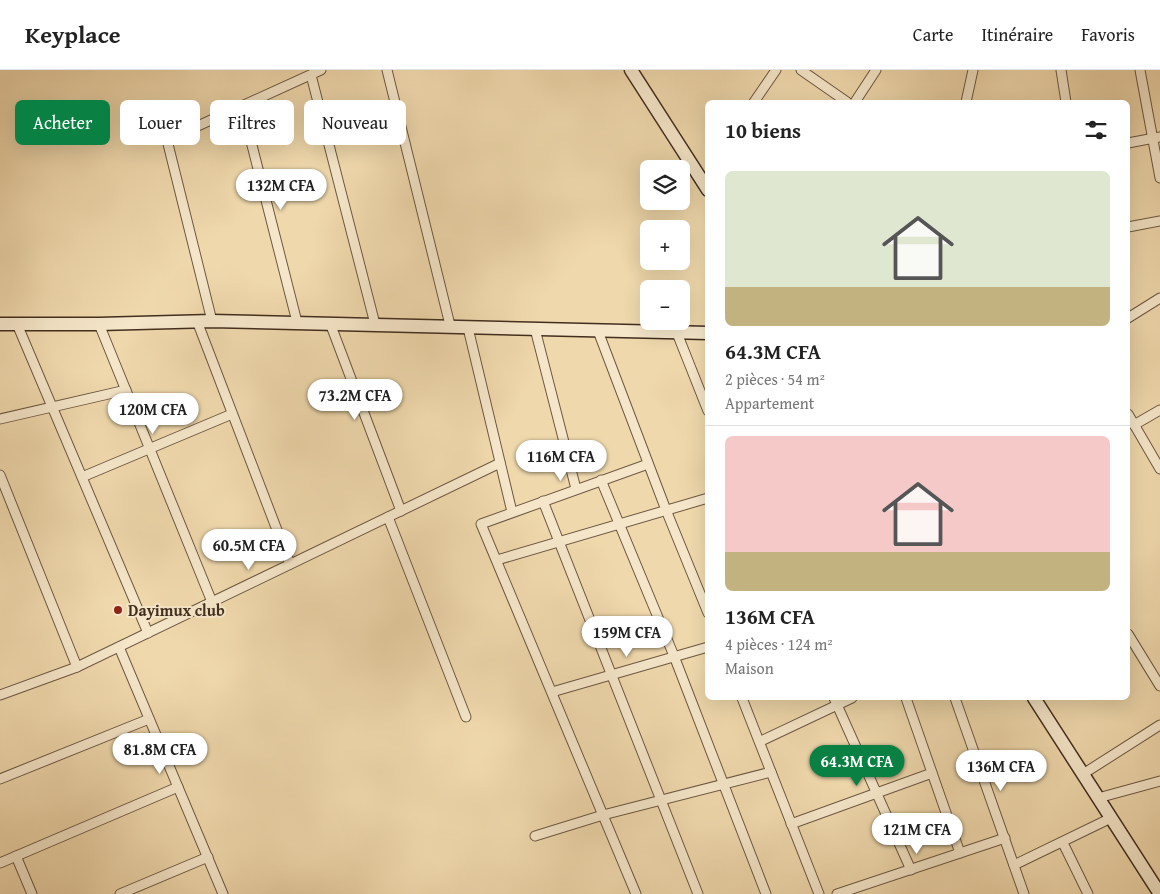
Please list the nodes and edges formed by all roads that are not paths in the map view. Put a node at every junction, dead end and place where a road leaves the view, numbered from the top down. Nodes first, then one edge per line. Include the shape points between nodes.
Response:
1 (322, 70) edge
2 (387, 70) edge
3 (631, 70) edge
4 (776, 70) edge
5 (801, 70) edge
6 (876, 70) edge
7 (973, 70) edge
8 (1060, 70) edge
9 (1140, 70) edge
10 (311, 75) junction
11 (255, 100) edge
12 (755, 100) edge
13 (844, 100) edge
14 (856, 100) edge
15 (966, 100) edge
16 (1066, 100) edge
17 (210, 120) edge
18 (1156, 138) edge
19 (1130, 143) edge
20 (252, 145) edge
21 (1160, 178) edge
22 (705, 180) edge
23 (1160, 222) edge
24 (1130, 227) edge
25 (1160, 298) edge
26 (1130, 317) edge
27 (197, 321) junction
28 (212, 321) junction
29 (297, 322) junction
30 (330, 323) junction
31 (0, 324) edge
32 (17, 324) junction
33 (100, 324) junction
34 (375, 324) junction
35 (450, 325) junction
36 (468, 328) junction
37 (534, 329) junction
38 (598, 330) junction
39 (677, 333) junction
40 (705, 333) edge
41 (126, 390) junction
42 (705, 403) edge
43 (52, 407) junction
44 (1160, 410) edge
45 (232, 414) junction
46 (1130, 418) edge
47 (0, 419) edge
48 (1134, 425) junction
49 (150, 449) junction
50 (500, 463) junction
51 (648, 464) junction
52 (1160, 469) edge
53 (0, 475) edge
54 (82, 477) junction
55 (601, 480) junction
56 (576, 489) junction
57 (705, 499) edge
58 (543, 501) junction
59 (666, 510) junction
60 (401, 511) junction
61 (512, 512) junction
62 (388, 517) junction
63 (619, 524) junction
64 (558, 541) junction
65 (497, 560) junction
66 (290, 564) junction
67 (212, 602) junction
68 (705, 606) edge
69 (148, 633) junction
70 (1130, 637) edge
71 (119, 647) junction
72 (705, 648) edge
73 (674, 656) junction
74 (77, 667) junction
75 (612, 675) junction
76 (1160, 686) edge
77 (1, 692) edge
78 (552, 692) junction
79 (743, 700) edge
80 (907, 700) edge
81 (956, 700) edge
82 (1035, 700) edge
83 (835, 701) edge
84 (466, 717) dead end
85 (149, 719) junction
86 (1160, 725) edge
87 (761, 741) junction
88 (771, 772) junction
89 (932, 773) junction
90 (1083, 774) junction
91 (0, 779) edge
92 (1160, 781) edge
93 (723, 784) junction
94 (178, 787) junction
95 (877, 793) junction
96 (1098, 798) junction
97 (660, 800) junction
98 (603, 815) junction
99 (1111, 818) junction
100 (791, 824) junction
101 (535, 836) dead end
102 (1005, 838) junction
103 (1063, 843) junction
104 (960, 853) junction
105 (16, 856) junction
106 (208, 857) junction
107 (0, 863) edge
108 (1014, 866) junction
109 (911, 870) junction
110 (32, 894) edge
111 (120, 894) edge
112 (223, 894) edge
113 (636, 894) edge
114 (698, 894) edge
115 (766, 894) edge
116 (819, 894) edge
117 (838, 894) edge
118 (1024, 894) edge
119 (1088, 894) edge
120 (1160, 894) edge

1 - 10 street
2 - 35 street
3 - 22 street
4 - 12 street
5 - 13 street
6 - 14 street
7 - 15 street
8 - 16 street
9 - 18 street
10 - 11 street
10 - 34 street
17 - 28 street via 166,140
18 - 19 street
18 - 21 street
20 - 29 street
23 - 24 street
25 - 26 street
27 - 28 street
27 - 33 street
27 - 45 street
28 - 29 street
29 - 30 street
30 - 34 street
30 - 60 street
31 - 32 street
32 - 33 street
32 - 43 street
33 - 41 street
34 - 35 street
35 - 36 street
36 - 37 street
36 - 50 street
37 - 38 street
37 - 56 street
38 - 39 street
38 - 51 street
39 - 40 street
39 - 42 street
41 - 43 street
41 - 49 street
43 - 47 street
43 - 54 street
44 - 48 street
45 - 49 street
45 - 66 street
46 - 48 street
48 - 52 street
49 - 54 street
49 - 67 street
50 - 60 street
50 - 61 street
51 - 55 street
51 - 59 street
53 - 74 street
54 - 69 street
55 - 56 street
55 - 63 street
56 - 58 street
57 - 59 street
58 - 61 street
58 - 64 street
59 - 63 street
59 - 68 street
60 - 62 street
61 - 65 street via 481,524
62 - 66 street
62 - 84 street
63 - 64 street
63 - 73 street
64 - 65 street
64 - 75 street
65 - 78 street
66 - 67 street
67 - 69 street
69 - 71 street
70 - 76 street
71 - 74 street
71 - 85 street
72 - 73 street
73 - 75 street
73 - 93 street
74 - 77 street
75 - 78 street
75 - 97 street
78 - 98 street
79 - 87 street
80 - 89 street
81 - 102 street
82 - 90 street
83 - 87 street
83 - 95 street
85 - 91 street
85 - 94 street
86 - 90 street
87 - 88 street
88 - 93 street
88 - 100 street
89 - 95 street
89 - 104 street
90 - 96 street
92 - 96 street
93 - 97 street
93 - 115 street
94 - 105 street
94 - 106 street
95 - 100 street
95 - 109 street
96 - 99 street
97 - 98 street
97 - 114 street
98 - 101 street
98 - 113 street
99 - 103 street
99 - 120 street
100 - 116 street
102 - 104 street
102 - 108 street
103 - 108 street
103 - 119 street
104 - 109 street
105 - 107 street
105 - 110 street
106 - 111 street
106 - 112 street
108 - 118 street
109 - 117 street

